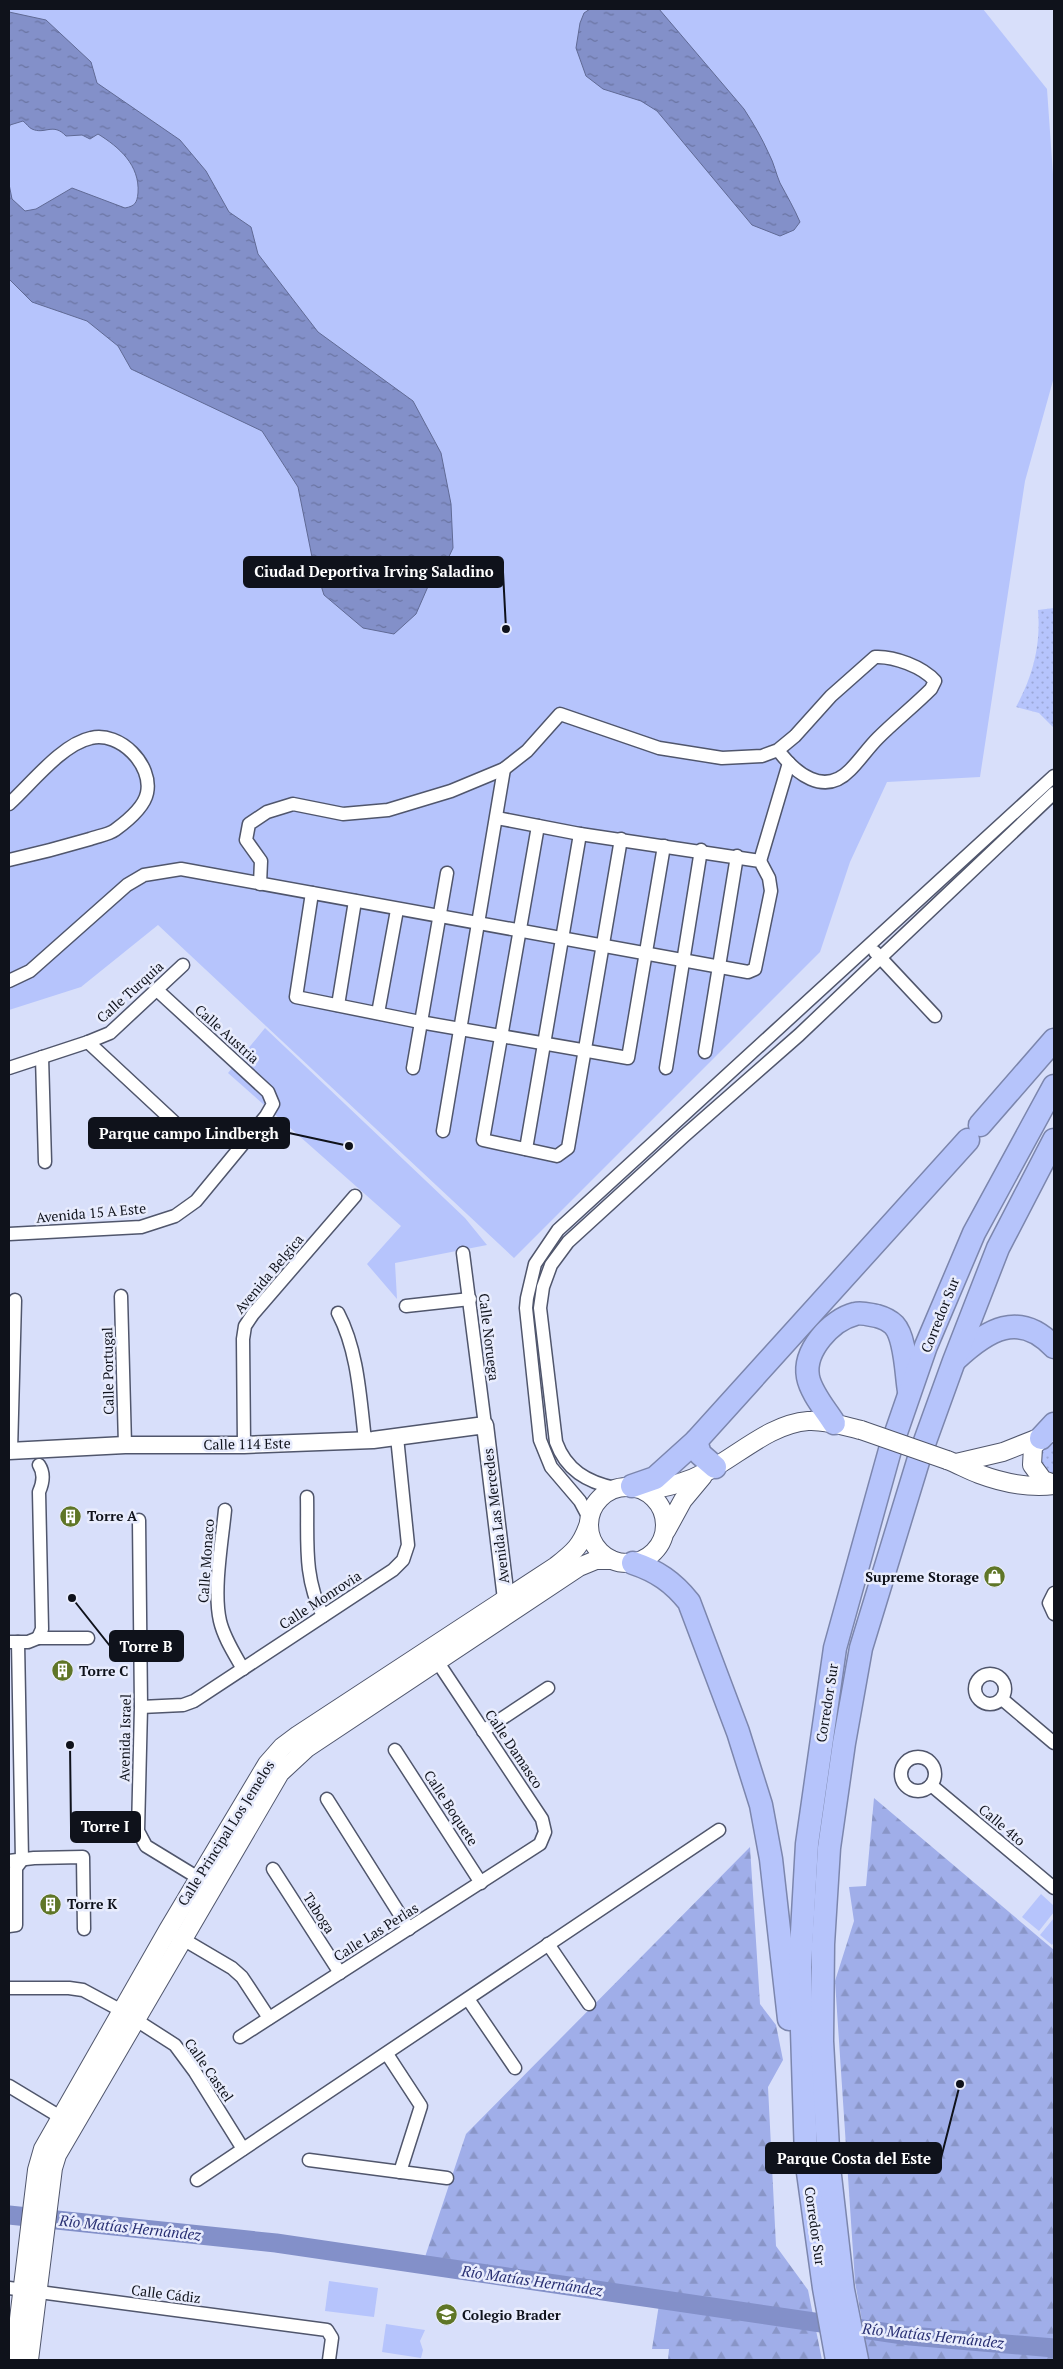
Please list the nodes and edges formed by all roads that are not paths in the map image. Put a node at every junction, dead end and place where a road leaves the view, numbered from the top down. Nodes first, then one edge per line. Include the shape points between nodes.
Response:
1 (778, 750) junction
2 (789, 763) junction
3 (504, 769) junction
4 (1054, 776) edge
5 (1054, 793) edge
6 (9, 804) edge
7 (497, 818) junction
8 (538, 826) junction
9 (580, 834) junction
10 (621, 839) junction
11 (664, 846) junction
12 (701, 850) junction
13 (737, 856) junction
14 (9, 860) edge
15 (760, 861) junction
16 (447, 873) dead end
17 (260, 884) junction
18 (312, 893) junction
19 (356, 901) junction
20 (397, 910) junction
21 (438, 916) junction
22 (479, 924) junction
23 (520, 932) junction
24 (562, 937) junction
25 (603, 946) junction
26 (870, 946) junction
27 (646, 954) junction
28 (880, 958) junction
29 (684, 962) junction
30 (183, 964) dead end
31 (719, 967) junction
32 (9, 981) edge
33 (157, 990) junction
34 (338, 1006) junction
35 (378, 1013) junction
36 (935, 1016) dead end
37 (420, 1022) junction
38 (460, 1028) junction
39 (780, 1029) junction
40 (502, 1036) junction
41 (1054, 1040) edge
42 (88, 1042) junction
43 (791, 1042) junction
44 (544, 1043) junction
45 (586, 1050) junction
46 (705, 1052) dead end
47 (42, 1057) junction
48 (9, 1068) edge
49 (413, 1068) dead end
50 (666, 1068) dead end
51 (1054, 1086) edge
52 (273, 1104) joint
53 (174, 1122) dead end
54 (444, 1131) dead end
55 (1054, 1140) edge
56 (526, 1149) junction
57 (45, 1162) dead end
58 (355, 1196) dead end
59 (9, 1234) edge
60 (463, 1254) dead end
61 (121, 1296) dead end
62 (470, 1299) junction
63 (15, 1300) dead end
64 (406, 1306) dead end
65 (338, 1313) dead end
66 (1054, 1347) edge
67 (954, 1361) junction
68 (910, 1394) junction
69 (834, 1424) junction
70 (485, 1425) junction
71 (1050, 1431) edge
72 (397, 1437) junction
73 (365, 1440) junction
74 (696, 1441) junction
75 (244, 1444) junction
76 (125, 1445) junction
77 (10, 1451) edge
78 (39, 1458) junction
79 (951, 1461) junction
80 (711, 1470) junction
81 (1054, 1485) edge
82 (630, 1488) junction
83 (307, 1497) dead end
84 (225, 1510) dead end
85 (139, 1520) dead end
86 (589, 1520) junction
87 (665, 1532) junction
88 (622, 1561) junction
89 (540, 1593) junction
90 (1054, 1593) edge
91 (506, 1598) junction
92 (1054, 1614) edge
93 (323, 1616) junction
94 (483, 1622) junction
95 (38, 1638) junction
96 (88, 1638) dead end
97 (442, 1640) junction
98 (13, 1642) edge
99 (415, 1658) junction
100 (437, 1661) junction
101 (243, 1669) junction
102 (548, 1688) dead end
103 (1002, 1699) dead end
104 (141, 1707) junction
105 (483, 1731) junction
106 (1054, 1743) edge
107 (395, 1750) dead end
108 (931, 1785) dead end
109 (327, 1799) dead end
110 (719, 1830) dead end
111 (528, 1854) joint
112 (15, 1860) edge
113 (273, 1869) dead end
114 (205, 1882) junction
115 (481, 1883) junction
116 (1054, 1888) edge
117 (9, 1926) edge
118 (84, 1929) dead end
119 (410, 1929) junction
120 (175, 1934) junction
121 (548, 1944) junction
122 (340, 1973) junction
123 (9, 1988) edge
124 (468, 1999) junction
125 (589, 2004) dead end
126 (129, 2016) junction
127 (269, 2018) junction
128 (240, 2037) dead end
129 (386, 2054) junction
130 (515, 2068) dead end
131 (9, 2086) edge
132 (803, 2091) junction
133 (67, 2122) junction
134 (243, 2150) junction
135 (309, 2160) dead end
136 (400, 2172) junction
137 (447, 2178) dead end
138 (197, 2180) dead end
139 (834, 2289) junction
140 (23, 2290) edge
141 (14, 2360) edge
142 (29, 2360) edge
143 (328, 2360) edge
144 (837, 2360) edge
145 (857, 2360) edge

1 - 2 street
1 - 2 street via 875,657 903,662 930,675 935,681 931,689 835,781 812,780
1 - 3 street via 762,756 722,758 659,748 560,714 526,751
2 - 15 street
3 - 7 street
3 - 17 street via 451,791 388,810 343,814 293,804 267,812 249,824 246,840 260,860
4 - 26 street
5 - 28 street
6 - 14 street via 71,746 92,738 110,738 126,747 138,759 148,778 147,795 134,813 113,831
7 - 8 street
7 - 22 street
8 - 9 street
8 - 23 street
9 - 10 street
9 - 24 street
10 - 11 street
10 - 25 street
11 - 12 street
11 - 27 street
12 - 13 street
12 - 29 street
13 - 15 street
13 - 31 street
15 - 31 street via 769,878 771,892 758,964 748,972
16 - 21 street
17 - 18 street
17 - 32 street via 182,870 144,875 127,884 30,971
18 - 19 street
18 - 34 street via 296,997
19 - 20 street
19 - 34 street
20 - 21 street
20 - 35 street
21 - 22 street
21 - 37 street
22 - 23 street
22 - 38 street
23 - 24 street
23 - 40 street
24 - 25 street
24 - 44 street
25 - 27 street
25 - 45 street
26 - 28 street
26 - 39 street
27 - 29 street
27 - 45 street via 628,1058
28 - 36 street
28 - 43 street
29 - 31 street
29 - 50 street
30 - 33 street, Calle Turquia
31 - 46 street
33 - 42 street, Calle Turquia via 110,1033
33 - 52 street, Calle Austria via 268,1092
34 - 35 street
35 - 37 street
37 - 38 street
37 - 49 street
38 - 40 street
38 - 54 street
39 - 43 street
39 - 86 street via 558,1230 534,1264 526,1308 540,1440 551,1467 574,1493
40 - 44 street
40 - 56 street via 483,1140
41 - 74 highway
42 - 47 street, Calle Turquia
42 - 53 street
43 - 82 street via 568,1242 551,1265 543,1287 540,1308 559,1450 578,1474 595,1484
44 - 45 street
44 - 56 street
45 - 56 street via 568,1148 557,1156
47 - 48 street, Calle Turquia
47 - 57 street
51 - 68 highway, Corredor Sur via 974,1232 926,1346
52 - 59 street, Avenida 15 A Este via 196,1201 175,1216 141,1227
55 - 67 highway, Corredor Sur via 998,1248
58 - 75 street, Avenida Belgica via 245,1326
60 - 62 street, Calle Noruega
61 - 76 street, Calle Portugal
62 - 64 street
62 - 70 street, Calle Noruega
63 - 77 street
65 - 73 street via 347,1330 353,1355
66 - 67 highway via 1030,1330 1006,1328 993,1330
67 - 139 highway, Corredor Sur via 920,1456 861,1648 829,1848 823,1944 822,2041
68 - 69 highway via 902,1341 895,1325 884,1318 854,1314 835,1324 810,1353 808,1377
68 - 132 highway, Corredor Sur via 890,1450 835,1648 807,1844 800,1967
69 - 79 main road, bridge
69 - 80 main road via 807,1421 770,1432
70 - 72 street, Calle 114 Este
70 - 91 street, Avenida Las Mercedes
71 - 79 main road via 1003,1452
71 - 81 main road via 1032,1453 1032,1465 1038,1476
72 - 73 street, Calle 114 Este
72 - 93 street, Calle Monrovia via 408,1545 403,1560
73 - 75 street, Calle 114 Este
74 - 80 highway
74 - 82 highway via 655,1478
75 - 76 street, Calle 114 Este
76 - 78 street, Calle 114 Este
77 - 78 street, Calle 114 Este
78 - 95 street via 35,1485 39,1492 42,1629
79 - 81 main road via 1007,1483 1040,1487
80 - 82 main road via 676,1485
80 - 87 main road via 683,1500
82 - 86 main road via 601,1497
82 - 87 main road via 652,1495 664,1512
83 - 93 street via 308,1569 313,1596
84 - 101 street, Calle Monaco via 217,1603 227,1642
85 - 104 street, Avenida Israel
86 - 88 main road via 590,1534 602,1554
86 - 91 main road, Calle Principal Los Jemelos via 584,1539 570,1554
87 - 88 main road via 650,1556
88 - 89 main road, Calle Principal Los Jemelos via 596,1560 588,1563
88 - 132 highway via 661,1575 689,1602 753,1775 767,1831 786,2000
89 - 91 street, Avenida Las Mercedes via 515,1604 507,1602
89 - 94 main road, Calle Principal Los Jemelos
90 - 92 street via 1049,1603
91 - 94 main road, Calle Principal Los Jemelos
93 - 101 street, Calle Monrovia
94 - 97 main road, Calle Principal Los Jemelos
94 - 100 main road, Calle Principal Los Jemelos
95 - 96 street
95 - 98 street
97 - 99 main road, Calle Principal Los Jemelos
97 - 100 main road
98 - 112 street
99 - 100 main road
99 - 114 main road, Calle Principal Los Jemelos via 282,1747 268,1764
100 - 105 street, Calle Damasco
100 - 114 main road, Calle Principal Los Jemelos via 292,1760
101 - 104 street, Calle Monrovia via 194,1702
102 - 105 street
103 - 106 street
104 - 114 street, Avenida Israel via 138,1831 146,1846
105 - 111 street, Calle Damasco via 542,1819 545,1832 540,1844
107 - 115 street, Calle Boquete
108 - 116 street, Calle 4to
109 - 119 street
110 - 121 street
111 - 115 street, Calle Las Perlas
112 - 117 street via 16,1925
112 - 118 street via 84,1857
113 - 122 street, Taboga
114 - 120 main road, Calle Principal Los Jemelos
115 - 119 street, Calle Las Perlas
119 - 122 street, Calle Las Perlas
120 - 126 main road, Calle Principal Los Jemelos
120 - 127 street via 232,1968 242,1977
121 - 124 street
121 - 125 street
122 - 127 street, Calle Las Perlas
123 - 126 street, Calle Castel via 83,1990
124 - 129 street
124 - 130 street
126 - 133 main road, Calle Principal Los Jemelos
126 - 134 street, Calle Castel via 182,2052
127 - 128 street, Calle Las Perlas
129 - 134 street
129 - 136 street via 421,2106
131 - 133 street
132 - 139 highway, Corredor Sur via 806,2158
133 - 140 main road, Calle Principal Los Jemelos via 57,2155 45,2169 33,2270
134 - 138 street
135 - 136 street
136 - 137 street
139 - 144 highway, Corredor Sur
139 - 145 highway, Corredor Sur
140 - 141 main road
140 - 142 main road
140 - 143 street, Calle Cádiz via 327,2330 332,2338

